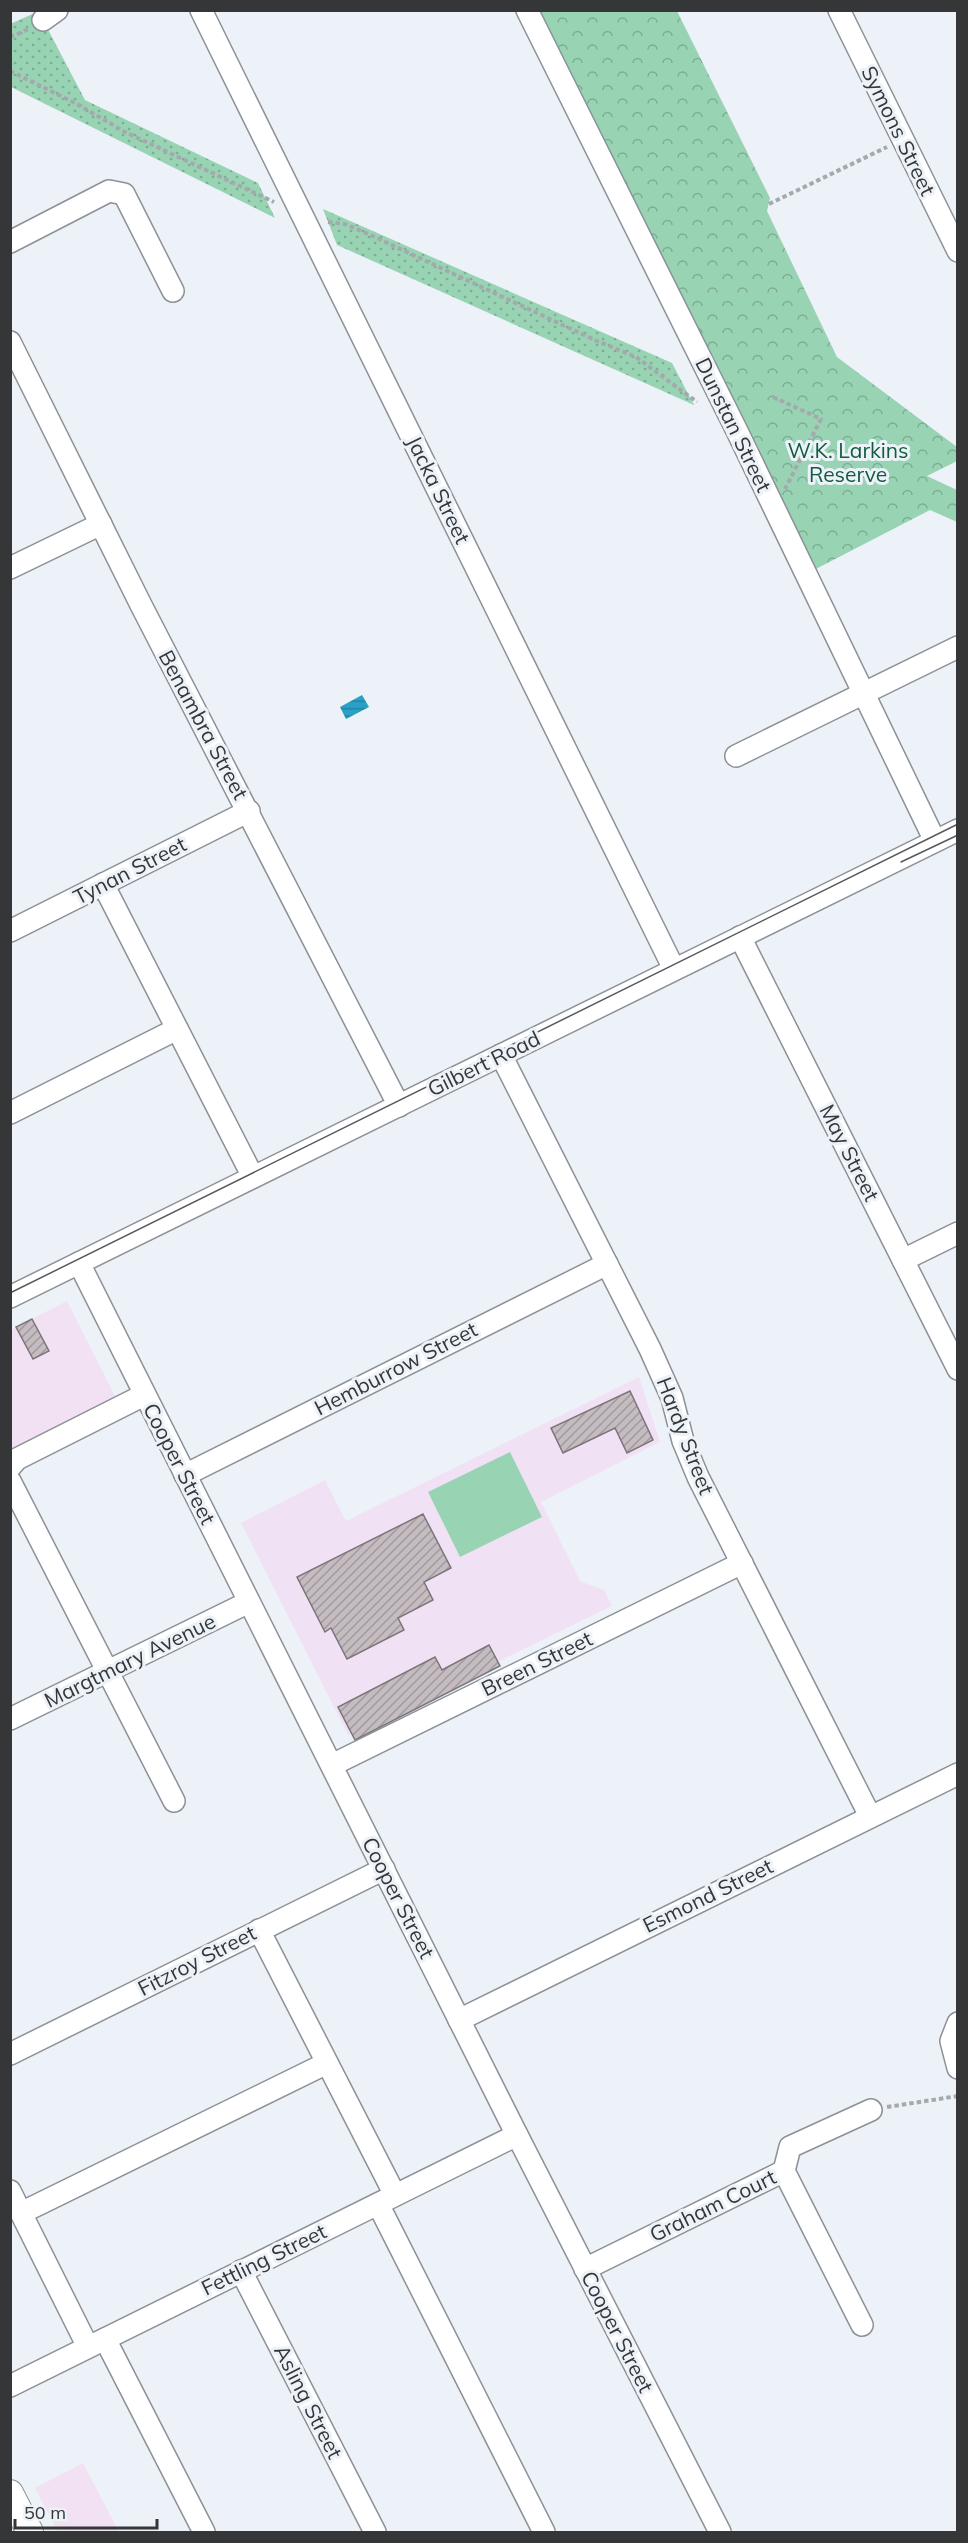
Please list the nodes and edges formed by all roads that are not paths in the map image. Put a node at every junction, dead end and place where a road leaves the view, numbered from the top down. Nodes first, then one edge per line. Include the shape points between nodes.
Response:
1 (201, 10) edge
2 (528, 10) edge
3 (839, 10) edge
4 (10, 242) edge
5 (957, 251) edge
6 (174, 291) dead end
7 (10, 342) edge
8 (101, 524) junction
9 (10, 568) edge
10 (957, 647) edge
11 (865, 692) junction
12 (736, 756) dead end
13 (249, 811) junction
14 (957, 830) edge
15 (935, 841) junction
16 (103, 884) junction
17 (10, 930) edge
18 (740, 937) junction
19 (675, 969) junction
20 (177, 1029) junction
21 (501, 1055) junction
22 (399, 1106) junction
23 (10, 1113) edge
24 (253, 1177) junction
25 (957, 1233) edge
26 (903, 1260) junction
27 (79, 1263) junction
28 (607, 1264) junction
29 (10, 1297) edge
30 (957, 1369) edge
31 (144, 1395) junction
32 (10, 1467) edge
33 (185, 1475) junction
34 (10, 1481) edge
35 (742, 1563) junction
36 (249, 1602) junction
37 (107, 1671) junction
38 (10, 1719) edge
39 (332, 1765) junction
40 (957, 1774) edge
41 (174, 1801) dead end
42 (870, 1816) junction
43 (384, 1869) junction
44 (259, 1930) junction
45 (459, 2020) junction
46 (957, 2023) edge
47 (10, 2054) edge
48 (327, 2062) junction
49 (957, 2068) edge
50 (871, 2110) road end
51 (517, 2135) junction
52 (784, 2171) junction
53 (10, 2191) edge
54 (387, 2200) junction
55 (21, 2213) junction
56 (585, 2269) junction
57 (241, 2271) junction
58 (862, 2325) dead end
59 (96, 2343) junction
60 (10, 2386) edge
61 (10, 2493) edge
62 (30, 2532) edge
63 (204, 2532) edge
64 (375, 2532) edge
65 (544, 2532) edge
66 (720, 2532) edge

1 - 19 street, Jacka Street
2 - 11 street, Dunstan Street
3 - 5 street, Symons Street
4 - 6 street via 109,191 124,194
7 - 8 street, Benambra Street
8 - 9 street
8 - 13 street, Benambra Street
10 - 11 street
11 - 12 street
11 - 15 street, Dunstan Street
13 - 16 street, Tynan Street
13 - 22 street, Benambra Street
14 - 15 street, Gilbert Road
15 - 18 street, Gilbert Road
16 - 17 street, Tynan Street
16 - 20 street
18 - 19 street, Gilbert Road
18 - 26 street, May Street
19 - 21 street, Gilbert Road
20 - 23 street
20 - 24 street
21 - 22 street, Gilbert Road
21 - 28 street, Hardy Street
22 - 24 street, Gilbert Road
24 - 27 street, Gilbert Road
25 - 26 street
26 - 30 street, May Street
27 - 29 street, Gilbert Road
27 - 31 street, Cooper Street
28 - 33 street, Hemburrow Street
28 - 35 street, Hardy Street via 672,1398 682,1441
31 - 32 street via 17,1459
31 - 33 street, Cooper Street
33 - 36 street, Cooper Street
34 - 37 street
35 - 39 street, Breen Street
35 - 42 street, Hardy Street
36 - 37 street, Margtmary Avenue
36 - 39 street, Cooper Street
37 - 38 street, Margtmary Avenue
37 - 41 street
39 - 43 street, Cooper Street
40 - 42 street, Esmond Street
42 - 45 street, Esmond Street
43 - 44 street, Fitzroy Street
43 - 45 street, Cooper Street
44 - 47 street, Fitzroy Street
44 - 48 street
45 - 51 street, Cooper Street
46 - 49 street via 951,2041
48 - 54 street
48 - 55 street
50 - 52 street via 790,2147
51 - 54 street, Fettling Street
51 - 56 street, Cooper Street
52 - 56 street, Graham Court
52 - 58 street, Graham Court
53 - 55 street
54 - 57 street, Fettling Street
54 - 65 street
55 - 59 street
56 - 66 street, Cooper Street
57 - 59 street, Fettling Street
57 - 64 street, Asling Street
59 - 60 street, Fettling Street
59 - 63 street
61 - 62 main road

